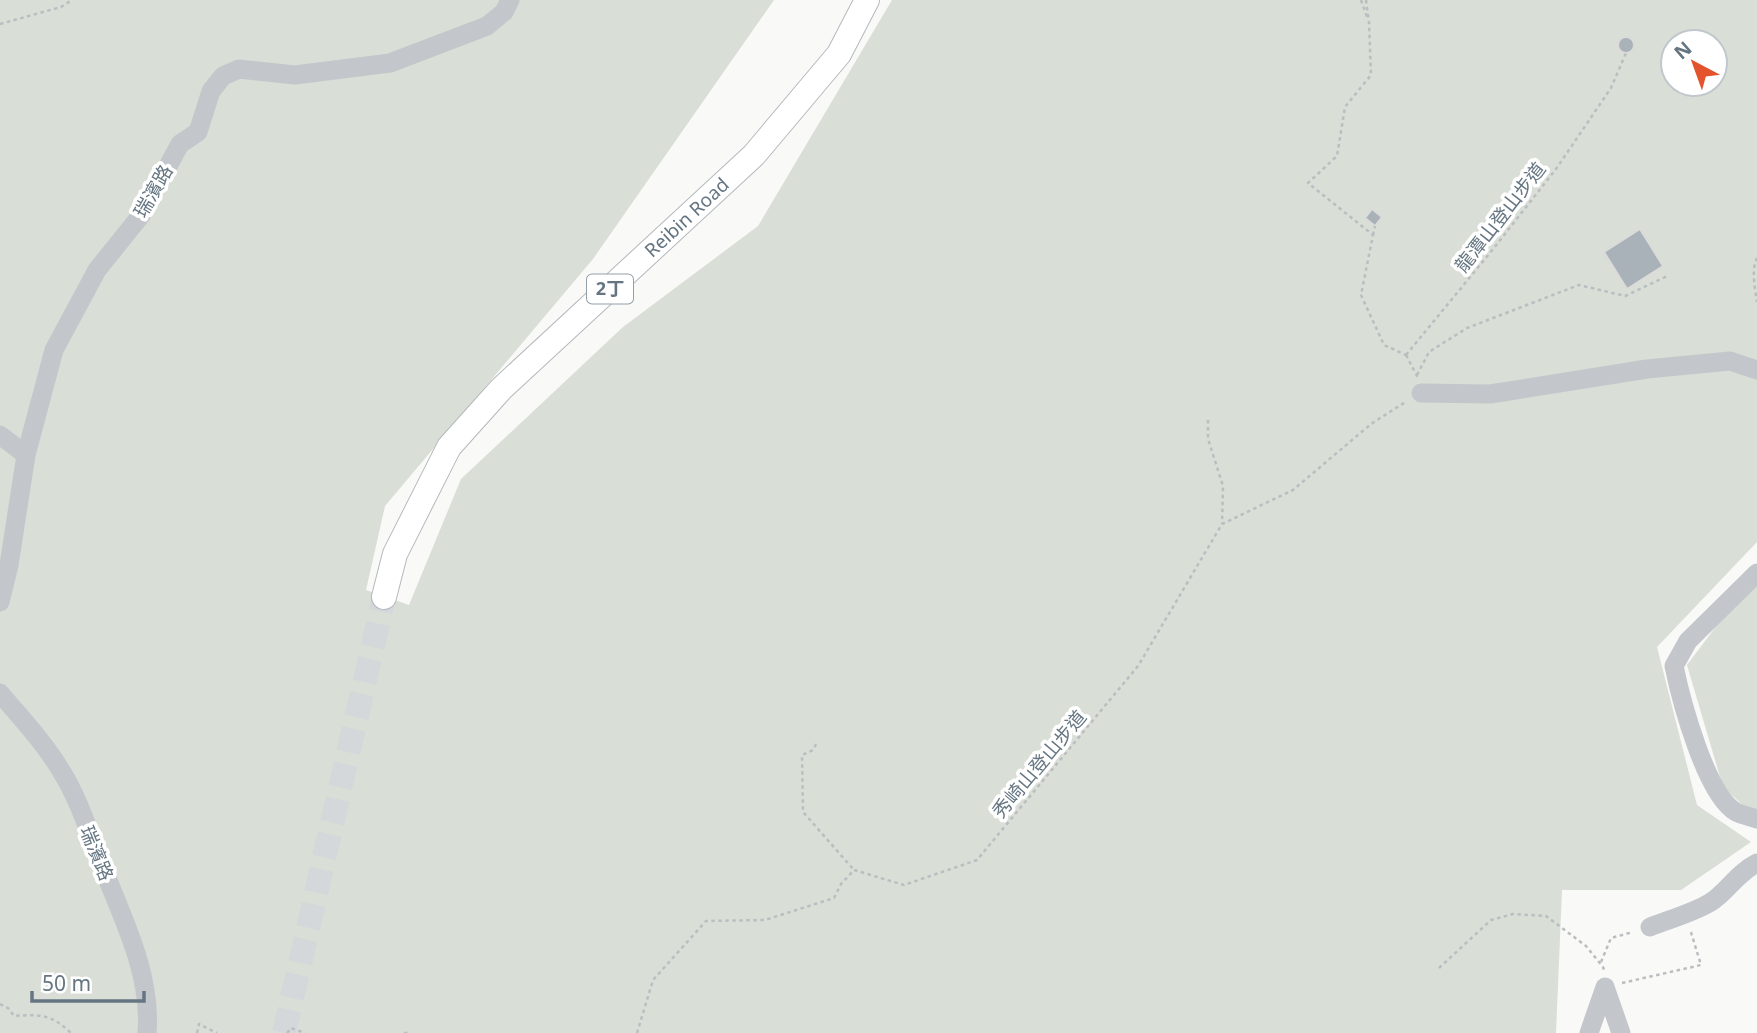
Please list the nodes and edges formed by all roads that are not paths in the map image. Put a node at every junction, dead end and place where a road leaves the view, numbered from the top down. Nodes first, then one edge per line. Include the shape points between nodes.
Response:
1 (510, 0) edge
2 (867, 0) edge
3 (1757, 370) edge
4 (1419, 384) road end
5 (0, 435) edge
6 (26, 455) junction
7 (1757, 573) edge
8 (384, 597) tunnel mouth
9 (0, 602) edge
10 (0, 693) edge
11 (1757, 818) edge
12 (1757, 863) edge
13 (1650, 927) road end
14 (147, 1033) edge
15 (1590, 1033) edge
16 (1621, 1033) edge

1 - 6 street, 瑞濱路 via 487,26 390,63 295,75 239,69 223,76 211,91 198,132 180,144 142,214 97,270 54,350
2 - 8 main road, Reibin Road / 2丁 via 839,54 754,155 501,389 449,447 395,554
3 - 4 street via 1730,360 1490,394
5 - 6 street
6 - 9 street, 瑞濱路
7 - 11 street via 1688,641 1674,666 1682,706 1716,790 1735,812
10 - 14 street, 瑞濱路 via 62,771 85,821 132,940 146,994
12 - 13 street via 1742,871 1714,900
15 - 16 street via 1605,987

